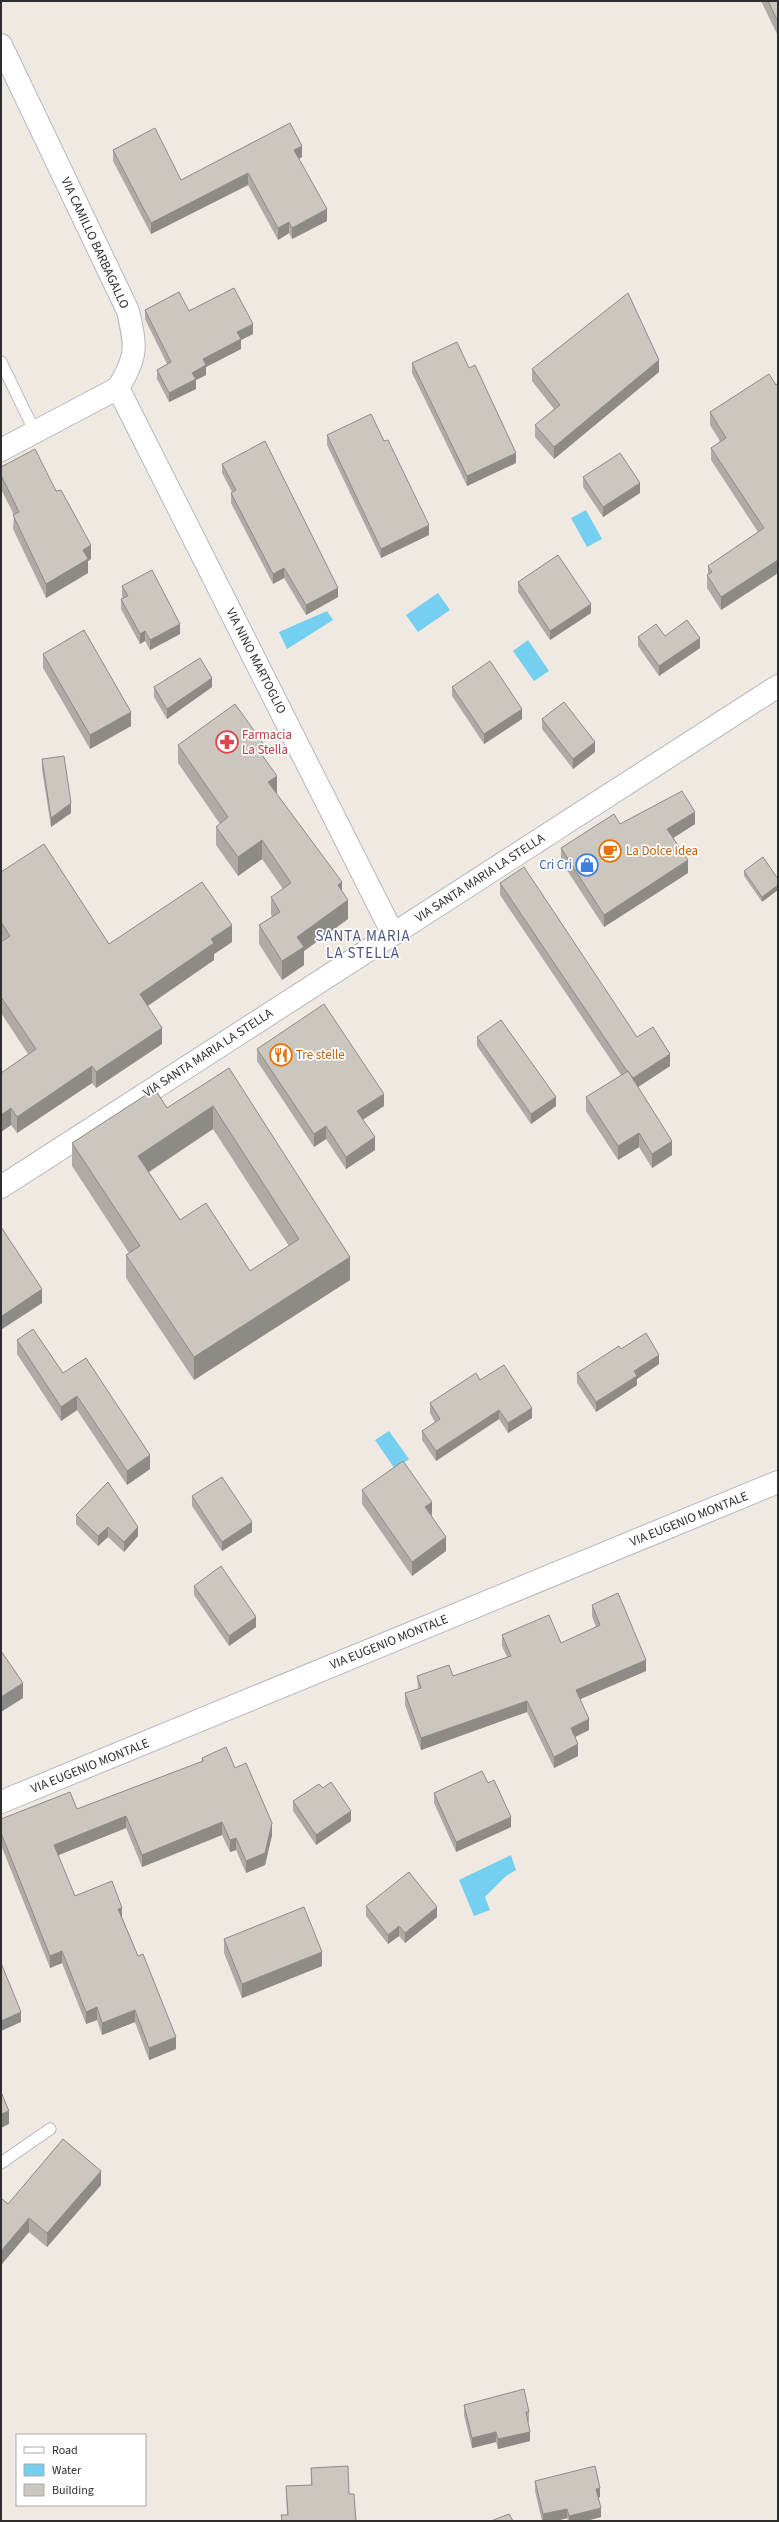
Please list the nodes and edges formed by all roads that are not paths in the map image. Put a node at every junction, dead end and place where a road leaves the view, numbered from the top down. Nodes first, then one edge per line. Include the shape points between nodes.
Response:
1 (1, 46) edge
2 (1, 362) edge
3 (118, 388) junction
4 (35, 432) junction
5 (1, 450) edge
6 (778, 686) edge
7 (393, 934) junction
8 (1, 1187) edge
9 (778, 1482) edge
10 (1, 1802) edge
11 (50, 2129) dead end
12 (1, 2164) edge

1 - 3 street, VIA CAMILLO BARBAGALLO via 128,311 135,345 129,371
2 - 4 lane
3 - 4 street, VIA CAMILLO BARBAGALLO
3 - 7 street, VIA NINO MARTOGLIO
4 - 5 street, VIA CAMILLO BARBAGALLO
6 - 7 street, VIA SANTA MARIA LA STELLA
7 - 8 street, VIA SANTA MARIA LA STELLA
9 - 10 street, VIA EUGENIO MONTALE
11 - 12 lane

